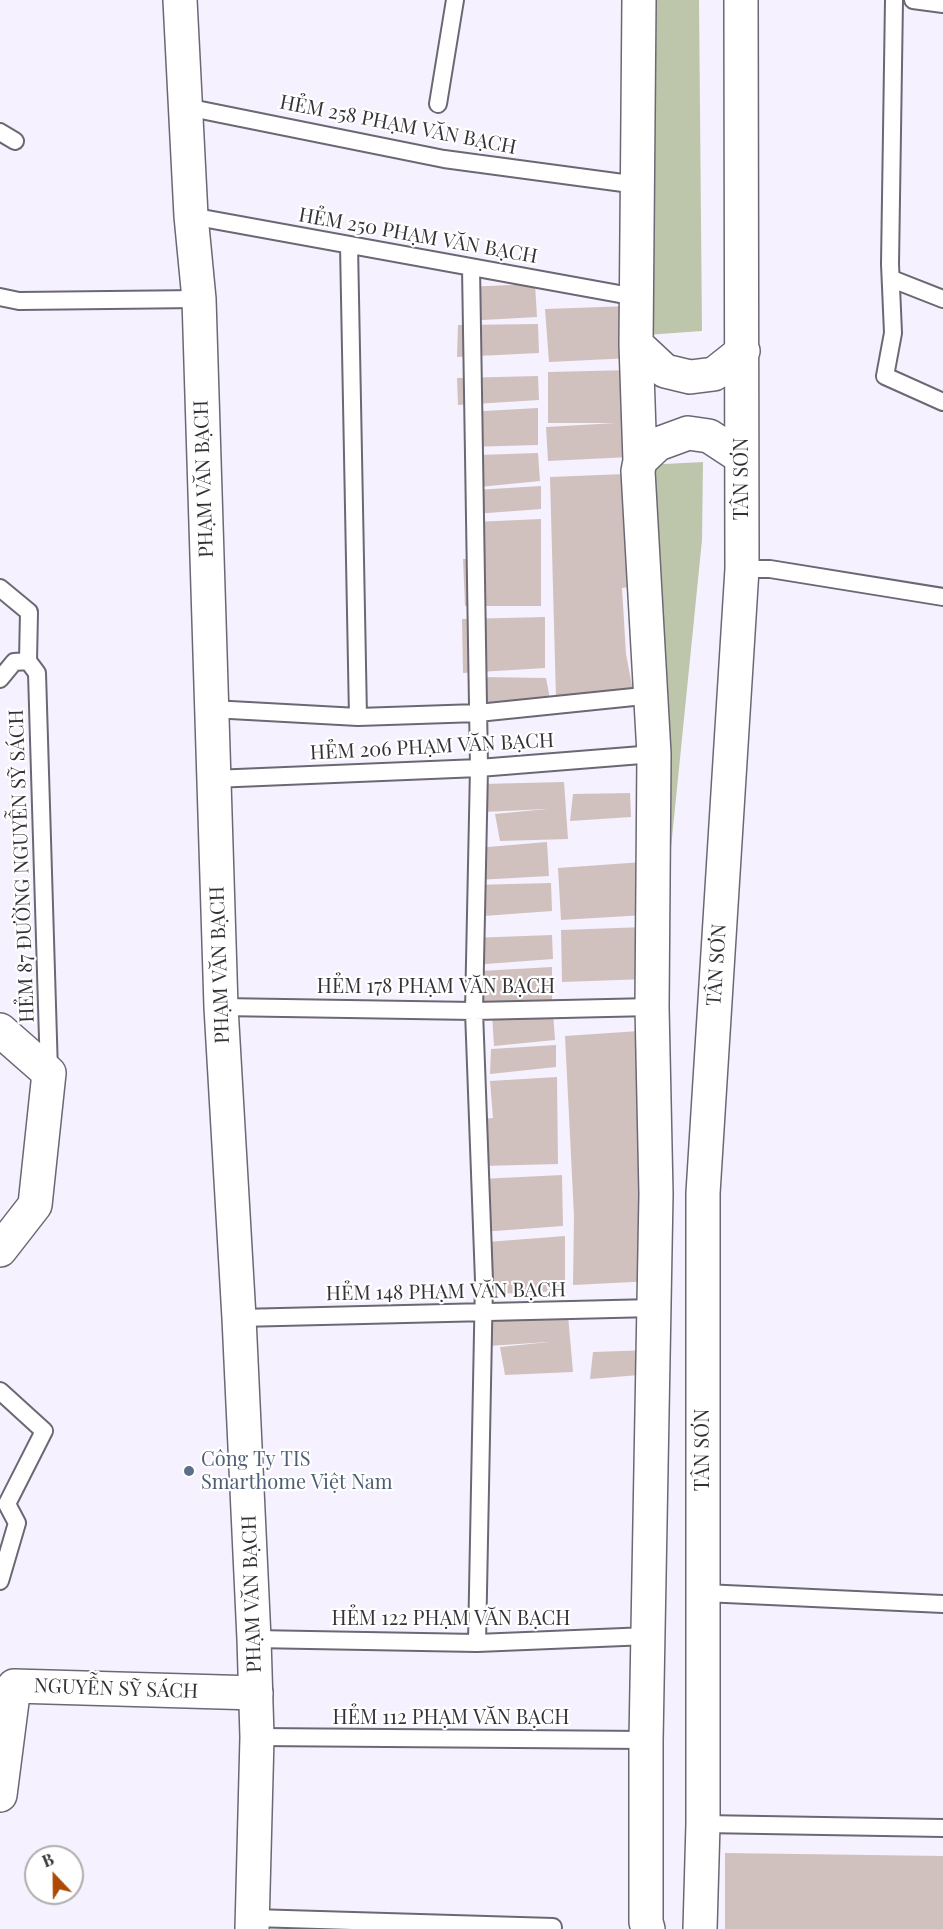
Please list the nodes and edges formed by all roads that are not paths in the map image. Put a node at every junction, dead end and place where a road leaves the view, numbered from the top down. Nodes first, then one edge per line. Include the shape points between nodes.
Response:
1 (180, 0) edge
2 (455, 0) edge
3 (639, 0) edge
4 (741, 0) edge
5 (894, 0) edge
6 (913, 0) edge
7 (943, 4) edge
8 (438, 104) dead end
9 (186, 107) junction
10 (0, 132) edge
11 (15, 141) dead end
12 (638, 185) junction
13 (191, 216) junction
14 (349, 245) junction
15 (471, 267) junction
16 (892, 279) junction
17 (0, 297) edge
18 (636, 297) junction
19 (199, 299) junction
20 (943, 299) edge
21 (636, 344) junction
22 (742, 351) junction
23 (943, 402) edge
24 (741, 457) junction
25 (640, 461) junction
26 (742, 569) junction
27 (0, 588) edge
28 (943, 597) edge
29 (28, 661) junction
30 (0, 679) edge
31 (653, 695) junction
32 (212, 709) junction
33 (478, 713) junction
34 (358, 717) junction
35 (654, 754) junction
36 (479, 768) junction
37 (213, 779) junction
38 (221, 1006) junction
39 (652, 1007) junction
40 (474, 1011) junction
41 (0, 1030) edge
42 (49, 1073) junction
43 (703, 1193) junction
44 (656, 1194) junction
45 (0, 1250) edge
46 (702, 1279) junction
47 (654, 1294) junction
48 (483, 1311) junction
49 (239, 1318) junction
50 (0, 1390) edge
51 (0, 1581) edge
52 (704, 1593) junction
53 (943, 1604) edge
54 (648, 1636) junction
55 (254, 1639) junction
56 (477, 1643) junction
57 (256, 1693) junction
58 (257, 1737) junction
59 (646, 1740) junction
60 (0, 1795) edge
61 (703, 1824) junction
62 (943, 1827) edge
63 (252, 1924) edge
64 (553, 1927) dead end
65 (648, 1929) edge
66 (700, 1929) edge

1 - 9 street, PHẠM VĂN BẠCH
2 - 8 lane
3 - 12 street
4 - 22 street, TÂN SƠN
5 - 16 lane
6 - 7 lane
9 - 12 lane, HẺM 258 PHẠM VĂN BẠCH via 444,159
9 - 13 street, PHẠM VĂN BẠCH
10 - 11 lane
12 - 18 street
13 - 14 lane, HẺM 250 PHẠM VĂN BẠCH
13 - 19 street, PHẠM VĂN BẠCH
14 - 15 lane, HẺM 250 PHẠM VĂN BẠCH
14 - 34 lane
15 - 18 lane, HẺM 250 PHẠM VĂN BẠCH
15 - 33 lane
16 - 20 lane
16 - 23 lane via 893,333 885,376
17 - 19 lane via 19,301
18 - 21 street
19 - 32 street, PHẠM VĂN BẠCH
21 - 22 street via 665,371 690,377 714,374
21 - 25 street
22 - 24 street, TÂN SƠN
24 - 25 street via 709,436 688,434 658,444
24 - 26 street, TÂN SƠN
25 - 31 street
26 - 28 lane via 770,569
26 - 43 street, TÂN SƠN
27 - 29 lane via 29,612
29 - 30 lane via 14,662
29 - 42 lane, HẺM 87 ĐƯỜNG NGUYỄN SỸ SÁCH via 37,673
31 - 33 lane
31 - 35 street
32 - 34 lane
32 - 37 street, PHẠM VĂN BẠCH
33 - 34 lane
33 - 36 lane
35 - 36 lane, HẺM 206 PHẠM VĂN BẠCH
35 - 39 street
36 - 37 lane, HẺM 206 PHẠM VĂN BẠCH
36 - 40 lane
37 - 38 street, PHẠM VĂN BẠCH
38 - 40 lane, HẺM 178 PHẠM VĂN BẠCH
38 - 49 street, PHẠM VĂN BẠCH
39 - 40 lane, HẺM 178 PHẠM VĂN BẠCH
39 - 44 street
40 - 48 lane
41 - 42 street
42 - 45 street via 35,1205
43 - 44 street via 681,1209 668,1207
43 - 46 street, TÂN SƠN
44 - 47 street
46 - 47 street via 689,1270 677,1269
46 - 52 street, TÂN SƠN
47 - 48 lane, HẺM 148 PHẠM VĂN BẠCH
47 - 54 street
48 - 49 lane, HẺM 148 PHẠM VĂN BẠCH
48 - 56 lane
49 - 55 street, PHẠM VĂN BẠCH
50 - 51 lane via 44,1431 7,1504 17,1523
52 - 53 lane
52 - 61 street, TÂN SƠN
54 - 56 lane, HẺM 122 PHẠM VĂN BẠCH
54 - 59 street
55 - 56 lane, HẺM 122 PHẠM VĂN BẠCH
55 - 57 street, PHẠM VĂN BẠCH
57 - 58 street, PHẠM VĂN BẠCH
57 - 60 street, NGUYỄN SỸ SÁCH via 14,1686
58 - 59 lane, HẺM 112 PHẠM VĂN BẠCH
58 - 63 street, PHẠM VĂN BẠCH
59 - 65 street
61 - 62 lane
61 - 66 street, TÂN SƠN
63 - 64 lane

